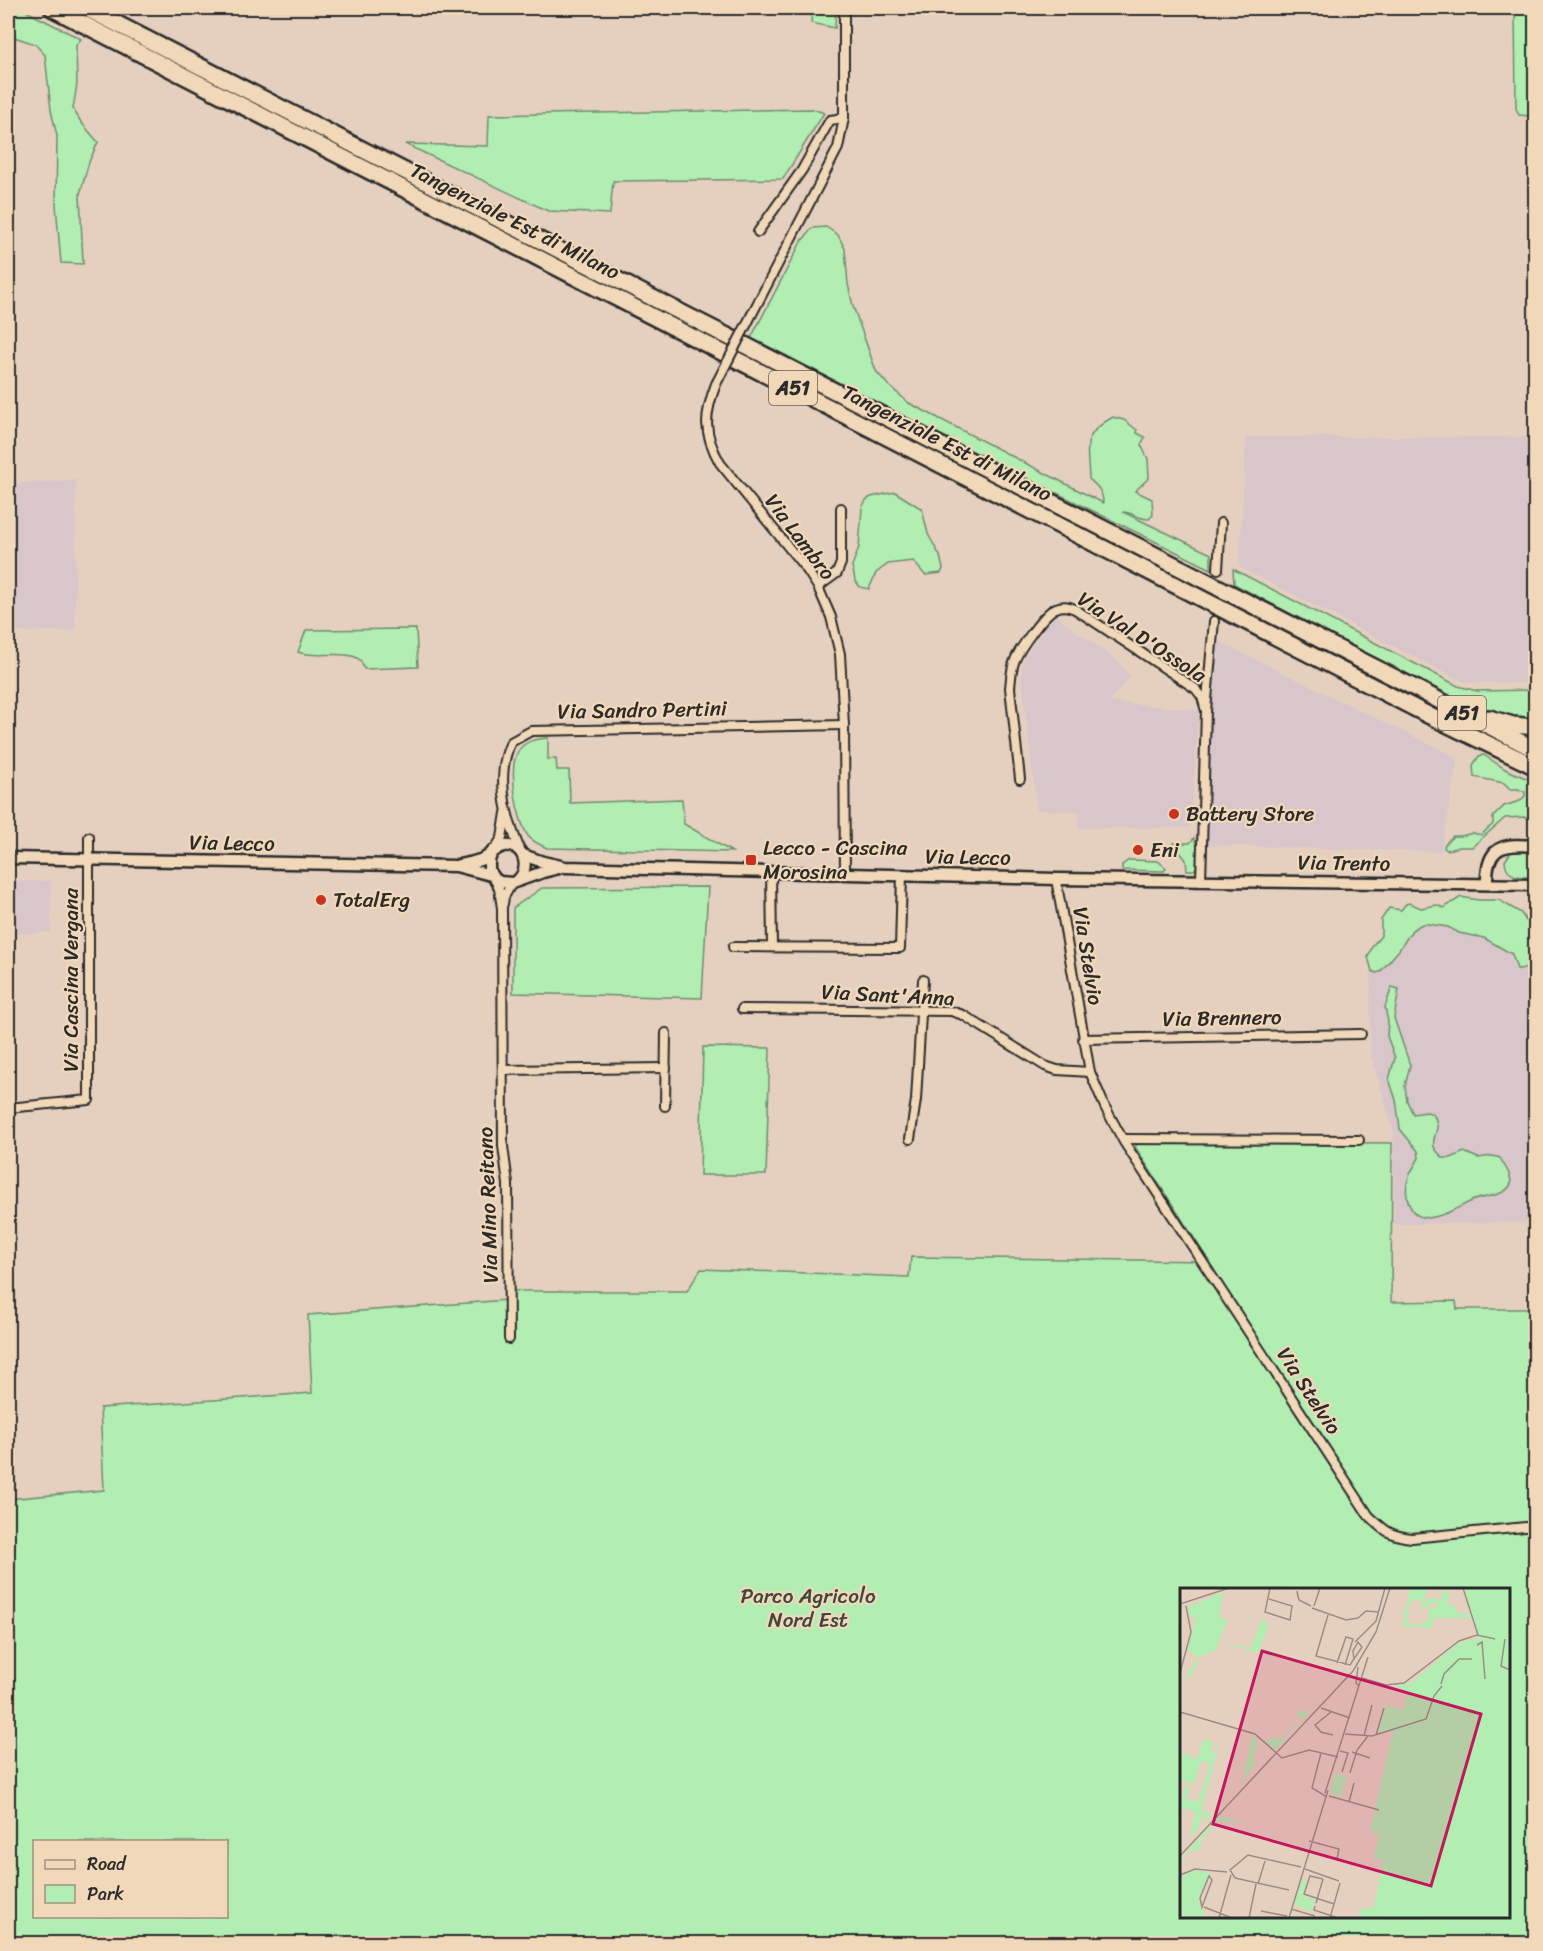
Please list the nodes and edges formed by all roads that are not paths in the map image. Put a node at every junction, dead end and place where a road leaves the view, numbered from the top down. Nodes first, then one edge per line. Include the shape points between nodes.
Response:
1 (52, 8) edge
2 (86, 8) edge
3 (844, 8) edge
4 (844, 118) junction
5 (759, 232) dead end
6 (841, 508) dead end
7 (1221, 523) dead end
8 (1218, 569) tunnel mouth
9 (818, 587) junction
10 (1214, 621) tunnel mouth
11 (1389, 676) junction
12 (1206, 711) junction
13 (844, 725) junction
14 (1536, 727) edge
15 (1536, 750) edge
16 (1536, 767) edge
17 (1020, 779) dead end
18 (507, 809) junction
19 (89, 837) dead end
20 (1536, 846) edge
21 (494, 851) junction
22 (522, 854) junction
23 (8, 858) edge
24 (89, 860) junction
25 (456, 866) junction
26 (565, 867) junction
27 (771, 872) junction
28 (844, 873) junction
29 (902, 875) junction
30 (493, 877) junction
31 (1056, 879) junction
32 (1201, 880) junction
33 (516, 881) junction
34 (1486, 883) junction
35 (1536, 885) edge
36 (502, 908) junction
37 (733, 946) dead end
38 (772, 946) junction
39 (923, 980) dead end
40 (742, 1009) dead end
41 (922, 1010) junction
42 (666, 1033) dead end
43 (1361, 1034) dead end
44 (1083, 1039) junction
45 (666, 1068) junction
46 (504, 1070) junction
47 (1090, 1071) junction
48 (665, 1106) dead end
49 (8, 1108) edge
50 (910, 1139) dead end
51 (1123, 1139) junction
52 (1359, 1140) dead end
53 (509, 1339) dead end
54 (1536, 1526) edge

1 - 16 highway, Tangenziale Est di Milano / A51
2 - 11 highway, Tangenziale Est di Milano / A51
3 - 4 street, Via Lambro
4 - 5 street via 830,120 802,170
4 - 9 street, Via Lambro, bridge via 832,162 716,384 706,415 713,451 720,463
6 - 9 street via 841,563 837,573
7 - 8 street
9 - 13 street, Via Lambro via 840,654
10 - 12 street
11 - 14 highway via 1500,722
11 - 15 highway, Tangenziale Est di Milano / A51
12 - 17 street, Via Val D'Ossola via 1196,689 1075,609 1059,607 1048,613 1020,651 1011,673
12 - 32 street
13 - 18 street, Via Sandro Pertini via 531,731 511,742 503,764
13 - 28 street, Via Lambro
18 - 21 street via 502,838
18 - 22 street
19 - 24 street, Via Cascina Vergana
20 - 34 street via 1498,849 1491,856
21 - 22 street, Via Lecco via 511,846
21 - 25 street, Via Lecco
21 - 30 street via 489,860
22 - 26 street, Via Lecco
22 - 33 street via 525,870
23 - 24 street, Via Lecco
24 - 25 street, Via Lecco
24 - 49 street, Via Cascina Vergana via 89,1100
25 - 30 street, Via Lecco
26 - 27 street, Via Lecco
26 - 33 street, Via Lecco
27 - 28 street, Via Lecco
27 - 38 street
28 - 29 street, Via Lecco
29 - 31 street, Via Lecco
29 - 38 street via 900,948
30 - 33 street, Via Lecco via 500,882
30 - 36 street, Via Mino Reitano
31 - 32 street, Via Trento
31 - 44 street, Via Stelvio
32 - 34 street, Via Trento
33 - 36 street, Via Mino Reitano via 504,897
34 - 35 street, Via Trento
36 - 46 street, Via Mino Reitano
37 - 38 street
39 - 41 street
40 - 41 street, Via Sant'Anna
41 - 47 street, Via Sant'Anna via 963,1015 1045,1066
41 - 50 street
42 - 45 street
43 - 44 street, Via Brennero
44 - 47 street, Via Stelvio
45 - 46 street
45 - 48 street
46 - 53 street, Via Mino Reitano
47 - 51 street, Via Stelvio
51 - 52 street
51 - 54 street, Via Stelvio via 1376,1522 1396,1537 1412,1538

